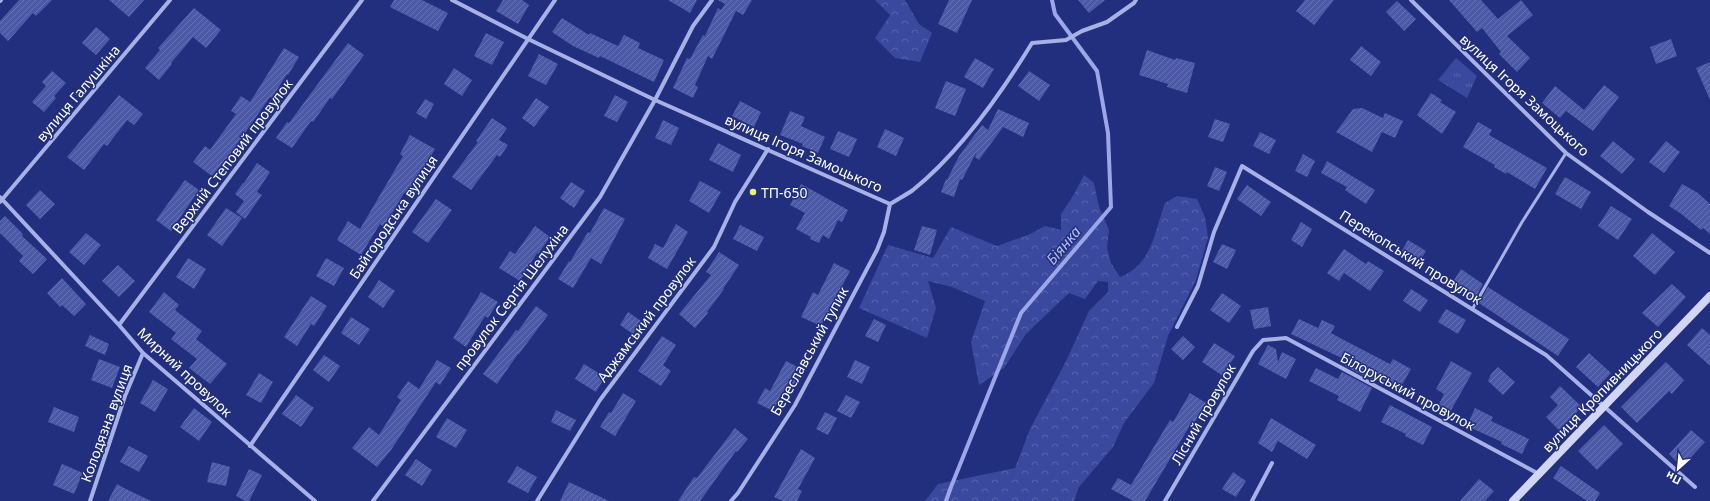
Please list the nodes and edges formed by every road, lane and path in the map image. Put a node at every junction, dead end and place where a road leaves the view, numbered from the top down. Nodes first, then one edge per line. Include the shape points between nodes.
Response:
1 (170, 0) edge
2 (362, 0) edge
3 (452, 0) edge
4 (555, 0) edge
5 (712, 0) edge
6 (1136, 0) edge
7 (1411, 0) edge
8 (528, 39) junction
9 (655, 100) junction
10 (768, 149) junction
11 (1566, 153) junction
12 (1, 200) edge
13 (890, 204) junction
14 (1710, 253) edge
15 (1710, 296) edge
16 (1473, 308) junction
17 (119, 325) junction
18 (1177, 328) dead end
19 (1263, 340) joint
20 (143, 353) junction
21 (1605, 405) junction
22 (250, 446) junction
23 (1272, 463) dead end
24 (1539, 474) junction
25 (1695, 486) dead end
26 (90, 501) edge
27 (315, 501) edge
28 (373, 501) edge
29 (537, 501) edge
30 (731, 501) edge
31 (1165, 501) edge
32 (1252, 501) edge
33 (1513, 501) edge

1 - 12 street, вулиця Галушкіна
2 - 17 street, Верхній Степовий провулок
3 - 8 street, вулиця Ігоря Замоцького
4 - 8 street, Байгородська вулиця
5 - 9 street via 693,26
6 - 13 street, вулиця Ігоря Замоцького via 1107,22 1066,40 1032,43 1008,82 961,141 913,190
7 - 11 street, вулиця Ігоря Замоцького
8 - 9 street, вулиця Ігоря Замоцького
8 - 22 street, Байгородська вулиця
9 - 10 street, вулиця Ігоря Замоцького
9 - 28 street, провулок Сергія Шелухіна via 600,197
10 - 13 street, вулиця Ігоря Замоцького
10 - 29 street, Аджамський провулок via 735,202 714,247 600,400
11 - 14 street, вулиця Ігоря Замоцького
11 - 16 lane via 1522,222
12 - 17 street, Мирний провулок
13 - 30 street, Береславський тупик via 877,250 795,405
15 - 21 main road, вулиця Кропивницького
16 - 18 street, Перекопський провулок via 1242,166 1214,232 1198,286
16 - 21 street, Перекопський провулок via 1546,355
17 - 20 street, Мирний провулок
19 - 24 street, Білоруський провулок via 1286,338
19 - 31 street, Лісний провулок via 1253,351
20 - 22 street, Мирний провулок
20 - 26 street, Колодязна вулиця via 125,396
21 - 24 main road, вулиця Кропивницького
21 - 25 street, Перекопський провулок
22 - 27 street, Мирний провулок
23 - 32 street
24 - 33 main road, вулиця Кропивницького

